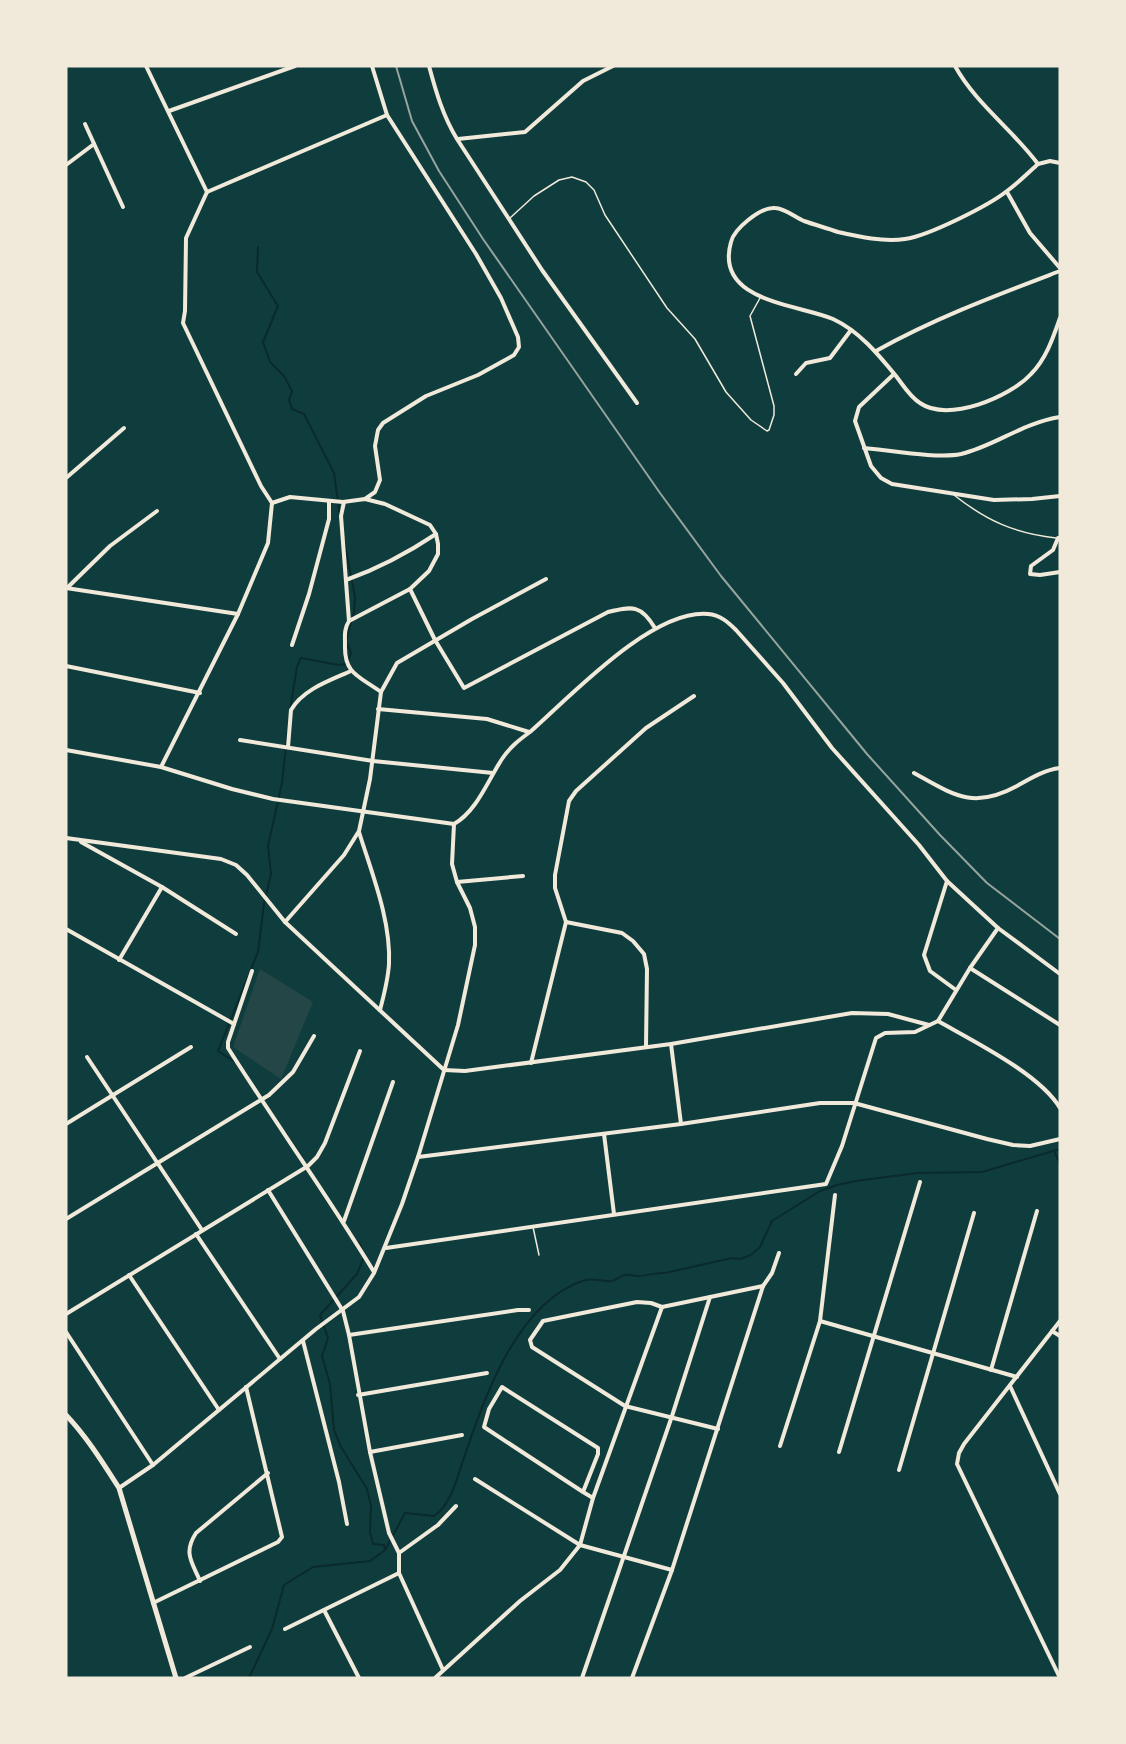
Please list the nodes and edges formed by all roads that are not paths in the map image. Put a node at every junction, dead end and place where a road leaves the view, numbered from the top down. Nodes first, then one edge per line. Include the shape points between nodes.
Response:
1 (146, 66) edge
2 (295, 66) edge
3 (372, 66) edge
4 (429, 66) edge
5 (613, 66) edge
6 (955, 66) edge
7 (169, 111) junction
8 (387, 116) junction
9 (85, 124) dead end
10 (457, 139) junction
11 (94, 144) junction
12 (1060, 163) edge
13 (1038, 164) junction
14 (66, 165) edge
15 (207, 192) junction
16 (1006, 192) junction
17 (123, 207) dead end
18 (510, 219) junction
19 (1060, 270) edge
20 (760, 298) junction
21 (1060, 318) edge
22 (851, 330) junction
23 (876, 351) junction
24 (796, 374) dead end
25 (894, 374) junction
26 (637, 403) dead end
27 (1060, 417) edge
28 (124, 428) dead end
29 (863, 448) junction
30 (66, 478) edge
31 (951, 493) junction
32 (1060, 496) edge
33 (365, 499) junction
34 (330, 501) junction
35 (272, 502) junction
36 (344, 502) junction
37 (157, 511) dead end
38 (436, 534) junction
39 (1059, 538) edge
40 (1060, 572) edge
41 (546, 579) dead end
42 (346, 580) junction
43 (66, 588) edge
44 (410, 589) junction
45 (238, 614) junction
46 (350, 621) junction
47 (655, 628) junction
48 (435, 640) junction
49 (292, 645) dead end
50 (66, 666) edge
51 (351, 671) junction
52 (381, 692) junction
53 (200, 693) junction
54 (694, 696) dead end
55 (378, 709) junction
56 (530, 732) junction
57 (240, 740) dead end
58 (288, 746) junction
59 (66, 750) edge
60 (373, 760) junction
61 (161, 767) junction
62 (1060, 768) edge
63 (493, 773) junction
64 (914, 773) dead end
65 (364, 811) junction
66 (453, 824) junction
67 (359, 831) junction
68 (66, 838) edge
69 (78, 841) junction
70 (523, 876) dead end
71 (947, 881) junction
72 (457, 882) junction
73 (162, 887) junction
74 (285, 922) junction
75 (566, 922) junction
76 (998, 928) junction
77 (66, 929) edge
78 (236, 934) dead end
79 (119, 960) junction
80 (970, 968) junction
81 (252, 971) dead end
82 (1060, 975) edge
83 (956, 990) junction
84 (380, 1010) junction
85 (938, 1021) junction
86 (234, 1024) junction
87 (929, 1025) junction
88 (1060, 1025) edge
89 (314, 1036) dead end
90 (671, 1044) junction
91 (646, 1046) junction
92 (191, 1047) dead end
93 (360, 1051) dead end
94 (87, 1057) dead end
95 (531, 1063) junction
96 (444, 1070) junction
97 (393, 1082) dead end
98 (113, 1096) junction
99 (262, 1100) junction
100 (855, 1103) junction
101 (1060, 1108) edge
102 (66, 1124) edge
103 (681, 1124) junction
104 (604, 1134) junction
105 (1060, 1139) edge
106 (418, 1157) junction
107 (158, 1162) junction
108 (308, 1166) junction
109 (920, 1182) dead end
110 (268, 1191) junction
111 (835, 1195) dead end
112 (1037, 1211) dead end
113 (974, 1213) dead end
114 (614, 1214) junction
115 (66, 1219) edge
116 (343, 1222) junction
117 (532, 1226) junction
118 (202, 1230) junction
119 (196, 1234) junction
120 (385, 1248) junction
121 (779, 1253) dead end
122 (539, 1256) dead end
123 (374, 1273) junction
124 (129, 1275) junction
125 (763, 1286) junction
126 (710, 1297) junction
127 (662, 1307) junction
128 (342, 1308) junction
129 (529, 1310) dead end
130 (66, 1314) edge
131 (820, 1321) junction
132 (1060, 1321) edge
133 (1052, 1331) junction
134 (66, 1332) edge
135 (349, 1335) junction
136 (1060, 1336) edge
137 (874, 1337) junction
138 (302, 1341) junction
139 (933, 1354) junction
140 (280, 1359) junction
141 (990, 1370) junction
142 (487, 1373) dead end
143 (1017, 1377) junction
144 (1010, 1386) junction
145 (246, 1387) junction
146 (358, 1395) junction
147 (625, 1406) junction
148 (219, 1410) junction
149 (66, 1415) edge
150 (672, 1416) junction
151 (718, 1429) junction
152 (462, 1435) dead end
153 (780, 1446) dead end
154 (370, 1452) junction
155 (839, 1452) dead end
156 (153, 1465) junction
157 (899, 1470) dead end
158 (268, 1473) junction
159 (475, 1479) dead end
160 (119, 1488) junction
161 (583, 1492) junction
162 (1060, 1494) edge
163 (593, 1498) junction
164 (456, 1506) dead end
165 (347, 1524) dead end
166 (580, 1545) junction
167 (399, 1553) junction
168 (623, 1558) junction
169 (672, 1570) junction
170 (399, 1573) junction
171 (200, 1581) junction
172 (153, 1603) junction
173 (324, 1610) junction
174 (285, 1629) dead end
175 (250, 1647) dead end
176 (443, 1670) junction
177 (176, 1678) edge
178 (185, 1678) edge
179 (359, 1678) edge
180 (435, 1678) edge
181 (582, 1678) edge
182 (632, 1678) edge
183 (1060, 1678) edge

1 - 7 street
2 - 7 street
3 - 8 street
4 - 10 street via 438,99
5 - 10 street via 584,81 525,132
6 - 13 street via 976,98
7 - 15 street
8 - 15 street
8 - 33 street via 501,298 518,337 518,351 478,375 426,396 383,423 375,446 380,480 375,492
9 - 11 street
10 - 18 street
11 - 14 street
11 - 17 street
12 - 13 street
13 - 16 street
15 - 35 street via 186,238 183,323
16 - 19 street via 1030,233
16 - 20 street via 933,231 907,239 877,240 822,227 776,207 768,209 735,231 729,249 730,270
18 - 20 lane via 534,196 559,180 572,177 586,182 667,308 695,339 726,392 751,420 767,431 774,406 750,316
18 - 26 street
19 - 23 street via 917,328
20 - 22 street via 832,319
21 - 25 street via 1047,351 1030,375 1018,386 979,403 947,411 928,408 914,399
22 - 23 street
22 - 24 street via 830,358 806,363
23 - 25 street
25 - 29 street via 859,407 855,421
27 - 29 street via 1032,423 960,454 942,456
28 - 30 street
29 - 31 street via 871,466 892,484
31 - 32 street via 994,500
31 - 39 lane via 993,522 1028,535
33 - 36 street
33 - 38 street via 421,519
34 - 35 street via 290,497
34 - 36 street
34 - 49 street via 329,519
35 - 45 street via 268,543
36 - 42 street via 341,516
37 - 43 street via 110,546
38 - 42 street via 400,557
38 - 44 street via 438,554 434,564
39 - 40 street via 1053,550 1031,566 1030,574
41 - 48 street
42 - 46 street
43 - 45 street
44 - 46 street
44 - 48 street
45 - 53 street
46 - 51 street via 345,630 344,658
47 - 48 street via 643,611 633,608 608,612 464,688
47 - 56 street via 632,643
47 - 71 street via 707,614 729,622
48 - 52 street via 397,663
50 - 53 street
51 - 52 street
51 - 58 street via 316,687 294,705
52 - 55 street
53 - 61 street
54 - 75 street via 646,728 569,801 555,875
55 - 56 street via 488,720
55 - 60 street
56 - 63 street via 514,744
57 - 58 street
58 - 60 street
59 - 61 street
60 - 63 street
60 - 65 street
61 - 65 street via 273,799
62 - 64 street via 988,799 968,798 945,790
63 - 66 street via 466,816
65 - 66 street
65 - 67 street
66 - 72 street via 452,857
67 - 74 street via 344,855
67 - 84 street via 388,942 389,965
68 - 69 street
69 - 73 street
69 - 74 street via 221,859 242,870
70 - 72 street
71 - 76 street
71 - 83 street via 924,955 930,970
72 - 96 street via 470,908 475,945
73 - 78 street
73 - 79 street
74 - 84 street
75 - 91 street via 622,933 644,954
75 - 95 street
76 - 80 street
76 - 82 street
77 - 79 street
79 - 86 street
80 - 83 street
80 - 88 street
81 - 86 street
83 - 85 street
84 - 96 street
85 - 87 street
85 - 101 street via 1013,1065
86 - 99 street via 228,1048
87 - 90 street via 888,1014 852,1013
87 - 100 street via 915,1032 885,1033 876,1038
89 - 99 street via 293,1072
90 - 91 street
90 - 103 street
91 - 95 street
92 - 98 street
93 - 108 street via 325,1143
94 - 98 street
95 - 96 street
96 - 106 street
97 - 116 street
98 - 102 street
98 - 107 street
99 - 107 street
99 - 108 street
100 - 103 street via 820,1103
100 - 105 street via 1013,1145 1030,1146
100 - 114 street via 826,1184
103 - 104 street
104 - 106 street
104 - 114 street
106 - 120 street
107 - 115 street
107 - 118 street
108 - 110 street
108 - 116 street
109 - 137 street
110 - 118 street
110 - 128 street
111 - 131 street
112 - 141 street
113 - 139 street
114 - 117 street
116 - 123 street
117 - 120 street
117 - 122 lane
118 - 119 street
119 - 124 street
119 - 140 street
120 - 123 street
121 - 125 street
123 - 128 street via 359,1297
124 - 130 street
124 - 148 street
125 - 126 street
125 - 151 street
126 - 127 street
126 - 150 street
127 - 147 street
127 - 147 street via 637,1302 543,1321 530,1340 532,1347
128 - 135 street
128 - 138 street
129 - 135 street
131 - 137 street
131 - 153 street
132 - 133 street
133 - 136 street
133 - 143 street
134 - 156 street
135 - 146 street
137 - 139 street
137 - 155 street
138 - 140 street
138 - 165 street
139 - 141 street
139 - 157 street
140 - 145 street
141 - 143 street
142 - 146 street
143 - 144 street
144 - 162 street
144 - 183 street via 964,1444 957,1464
145 - 148 street
145 - 158 street
146 - 154 street
147 - 150 street
147 - 163 street
148 - 156 street
149 - 160 main road
150 - 151 street
150 - 168 street
151 - 169 street
152 - 154 street
154 - 167 street via 389,1533
156 - 160 street
158 - 171 street via 196,1533 189,1554
158 - 171 street via 282,1537 279,1542
159 - 166 street
160 - 172 main road
161 - 161 street via 483,1426 503,1386 598,1448
161 - 163 street
163 - 166 street
164 - 167 street via 438,1525
166 - 168 street
166 - 176 street via 560,1570
167 - 170 street
168 - 169 street
168 - 181 street
169 - 182 street
170 - 173 street
170 - 176 street
171 - 172 street
172 - 177 main road
173 - 174 street
173 - 179 street
175 - 178 street
176 - 180 street

